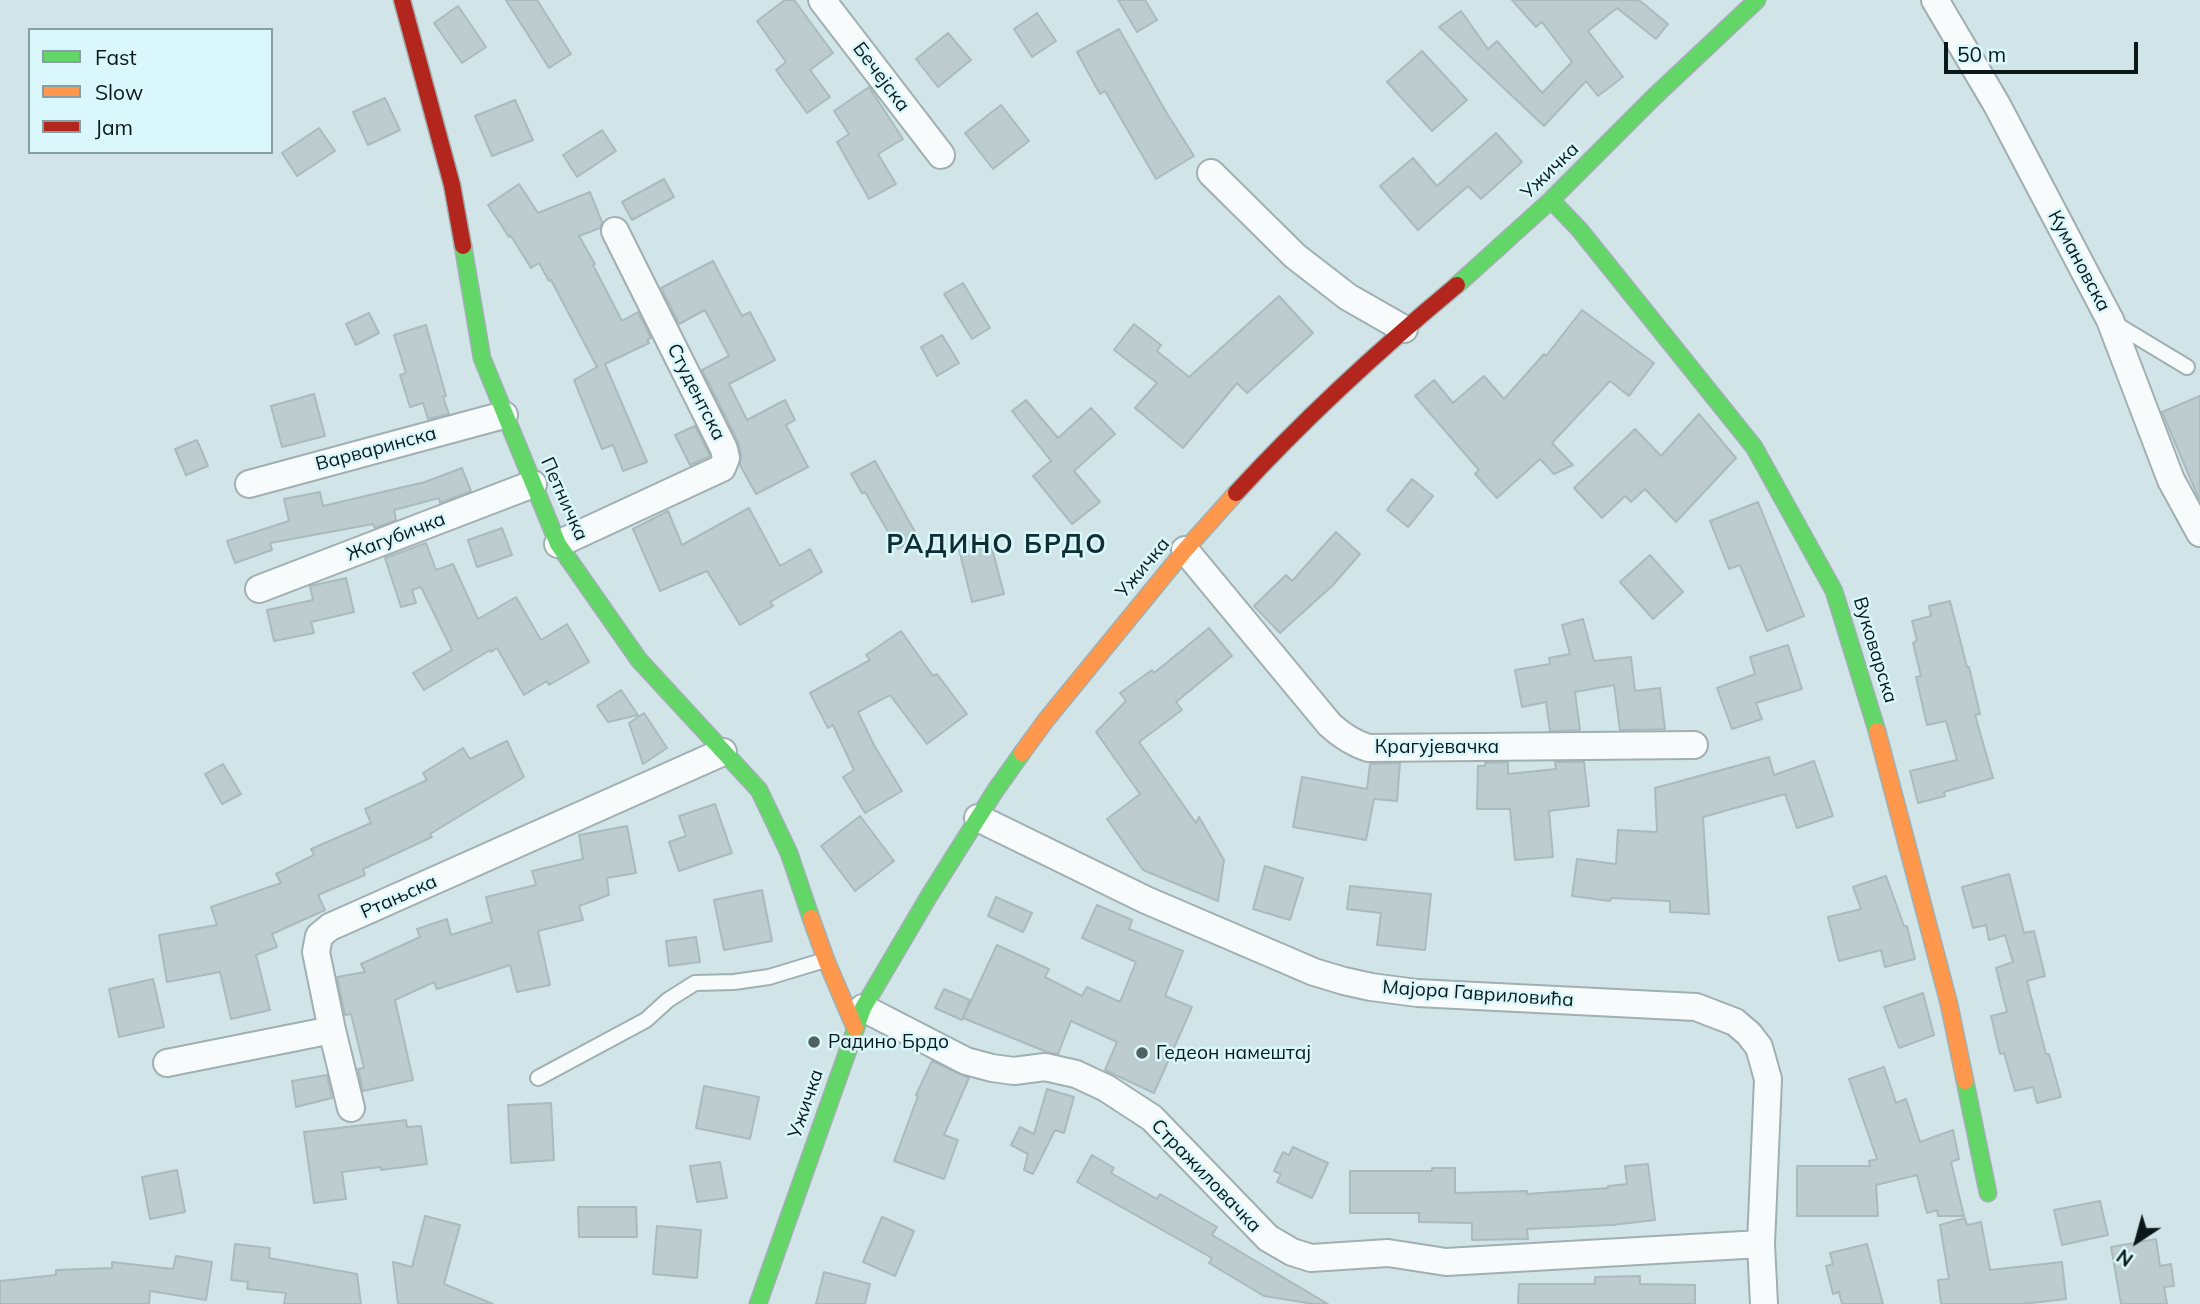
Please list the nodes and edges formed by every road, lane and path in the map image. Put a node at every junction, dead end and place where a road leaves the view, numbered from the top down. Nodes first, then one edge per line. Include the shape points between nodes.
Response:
1 (402, 0) edge
2 (822, 0) edge
3 (1757, 0) edge
4 (1935, 0) edge
5 (941, 155) dead end
6 (1211, 173) dead end
7 (1551, 200) junction
8 (615, 231) dead end
9 (2110, 320) junction
10 (1404, 329) junction
11 (2187, 367) dead end
12 (504, 415) junction
13 (249, 484) dead end
14 (533, 484) junction
15 (2200, 533) edge
16 (558, 544) junction
17 (1185, 550) junction
18 (259, 589) dead end
19 (1695, 746) dead end
20 (723, 752) junction
21 (978, 818) junction
22 (826, 960) junction
23 (859, 1018) junction
24 (332, 1030) junction
25 (167, 1063) dead end
26 (538, 1079) dead end
27 (351, 1108) dead end
28 (1989, 1193) dead end
29 (1761, 1244) junction
30 (758, 1304) edge
31 (1764, 1304) edge

1 - 12 street, Петничка via 452,185 482,358
2 - 5 street, Бечејска
3 - 7 street, Ужичка
4 - 9 street, Кумановска via 1997,105
6 - 10 street via 1295,257 1348,297
7 - 10 street, Ужичка
7 - 28 street, Вуковарска via 1754,447 1834,591 1875,722 1950,1004
8 - 16 street, Студентска via 726,458 722,468
9 - 11 lane
9 - 15 street, Кумановска via 2171,480
10 - 17 street, Ужичка via 1264,463
12 - 13 street, Варваринска
12 - 14 street, Петничка
14 - 16 street, Петничка
14 - 18 street, Жагубичка
16 - 20 street, Петничка via 639,660
17 - 19 street, Крагујевачка via 1330,725 1358,745
17 - 21 street, Ужичка via 1053,711
20 - 22 street, Петничка via 759,790 789,853
20 - 24 street, Ртањска via 330,927 319,936 316,952
21 - 23 street, Ужичка
21 - 29 street, Мајора Гавриловића via 1146,900 1344,981 1417,993 1696,1007 1735,1022 1759,1047 1768,1079
22 - 23 street, Петничка
22 - 26 lane via 769,976 695,983 646,1020
23 - 29 street, Стражиловачка via 966,1061 1014,1071 1045,1067 1106,1088 1152,1118 1268,1238 1311,1258 1388,1253 1446,1262
23 - 30 street, Ужичка
24 - 25 street
24 - 27 street, Ртањска
29 - 31 street

